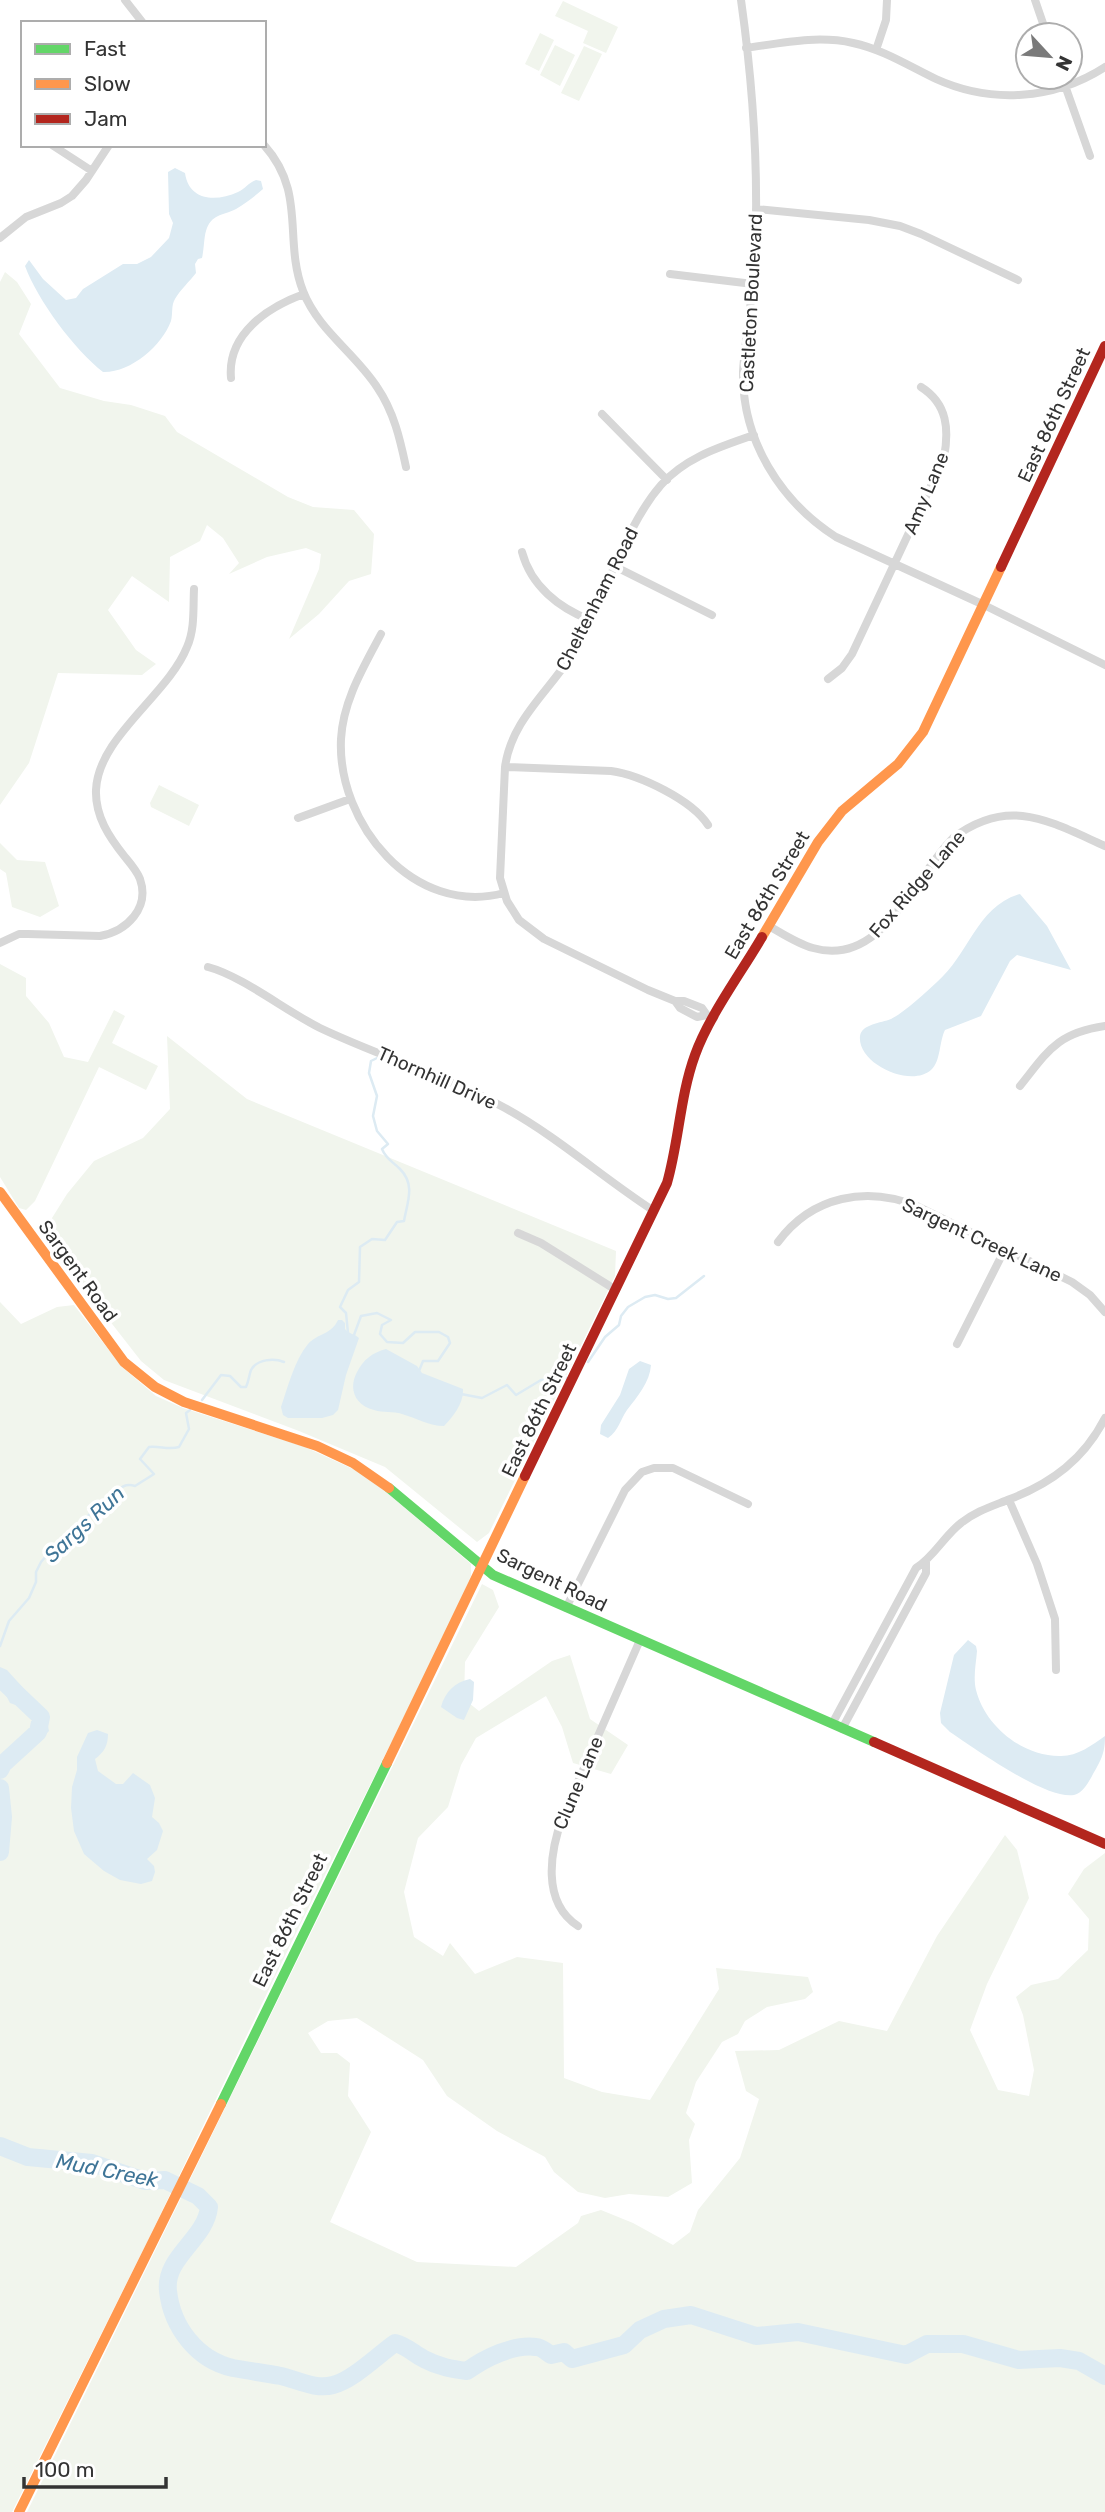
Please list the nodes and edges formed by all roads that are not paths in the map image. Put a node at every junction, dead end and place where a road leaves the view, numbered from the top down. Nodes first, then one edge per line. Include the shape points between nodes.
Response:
1 (125, 0) edge
2 (741, 0) edge
3 (887, 0) edge
4 (1035, 0) edge
5 (141, 21) edge
6 (1042, 21) edge
7 (746, 48) junction
8 (876, 50) junction
9 (1105, 67) edge
10 (1084, 77) edge
11 (1048, 91) edge
12 (1067, 91) edge
13 (55, 147) edge
14 (108, 147) edge
15 (265, 147) edge
16 (1090, 156) dead end
17 (92, 171) junction
18 (756, 209) junction
19 (0, 238) edge
20 (670, 274) dead end
21 (1018, 280) dead end
22 (753, 284) junction
23 (304, 294) junction
24 (1105, 346) edge
25 (231, 379) dead end
26 (921, 387) dead end
27 (602, 414) dead end
28 (754, 435) junction
29 (406, 467) dead end
30 (667, 480) junction
31 (522, 552) dead end
32 (894, 565) junction
33 (616, 567) junction
34 (194, 589) dead end
35 (984, 605) junction
36 (712, 615) dead end
37 (590, 620) junction
38 (380, 634) dead end
39 (1105, 666) edge
40 (828, 679) dead end
41 (505, 766) junction
42 (350, 799) junction
43 (298, 818) dead end
44 (708, 825) dead end
45 (1105, 846) edge
46 (504, 893) junction
47 (769, 926) junction
48 (0, 943) edge
49 (208, 967) dead end
50 (710, 1016) junction
51 (1105, 1026) edge
52 (1020, 1086) dead end
53 (0, 1192) edge
54 (654, 1211) junction
55 (518, 1233) dead end
56 (778, 1242) dead end
57 (1005, 1249) junction
58 (616, 1290) junction
59 (1105, 1312) edge
60 (957, 1344) dead end
61 (1105, 1418) edge
62 (1009, 1500) junction
63 (748, 1504) dead end
64 (482, 1565) junction
65 (566, 1608) junction
66 (640, 1640) junction
67 (1056, 1670) dead end
68 (837, 1726) junction
69 (1105, 1844) edge
70 (578, 1926) dead end
71 (19, 2512) edge

1 - 5 street
2 - 7 street, Castleton Boulevard
3 - 8 street
4 - 6 street
7 - 8 street via 815,39
7 - 18 street, Castleton Boulevard
8 - 11 street via 978,93
9 - 10 street
12 - 16 street
13 - 17 street
14 - 17 street
15 - 23 street via 281,168 290,193
17 - 19 street via 72,196 26,217
18 - 21 street via 900,226
18 - 22 street, Castleton Boulevard
20 - 22 street
22 - 28 street, Castleton Boulevard via 743,372
23 - 25 street via 272,308 252,325 237,345
23 - 29 street via 318,319 384,398
24 - 35 street, East 86th Street
26 - 32 street, Amy Lane via 943,411 946,450
27 - 30 street
28 - 30 street, Cheltenham Road via 700,455
28 - 32 street, Castleton Boulevard via 781,487 807,516 844,541
30 - 33 street, Cheltenham Road via 640,516
31 - 37 street via 532,577 547,594
32 - 35 street, Castleton Boulevard
32 - 40 street, Amy Lane via 852,654
33 - 36 street
33 - 37 street, Cheltenham Road
34 - 48 street via 192,631 186,649 111,747 97,776 100,817 140,880 137,912 125,927 110,935 19,934
35 - 39 street, Castleton Boulevard
35 - 47 street, East 86th Street via 923,732 898,764 834,821
37 - 41 street, Cheltenham Road via 572,656 516,729
38 - 42 street via 356,681 344,718 342,761
41 - 44 street via 626,774 687,804
41 - 46 street, Cheltenham Road via 500,864
42 - 43 street
42 - 46 street via 373,841 411,876 459,897
45 - 47 street, Fox Ridge Lane via 1040,818 1018,814 992,817 953,838 884,927 863,943 838,951 816,949
46 - 50 street via 519,920 540,937 675,1001 697,1017
47 - 50 street, East 86th Street
49 - 54 street, Thornhill Drive via 321,1028 503,1107 559,1141
50 - 54 street, East 86th Street via 689,1069 675,1157
51 - 52 street via 1060,1041
53 - 64 street, Sargent Road via 124,1362 141,1377 184,1402 317,1446 353,1463
54 - 58 street, East 86th Street
55 - 58 street
56 - 57 street, Sargent Creek Lane via 813,1209 843,1199 877,1196 919,1207
57 - 59 street, Sargent Creek Lane via 1080,1287
57 - 60 street
58 - 64 street, East 86th Street
61 - 62 street via 1087,1447 1066,1468
62 - 67 street via 1055,1617
62 - 68 street via 962,1522 916,1567
63 - 65 street via 673,1468 642,1472 625,1490
64 - 65 street, Sargent Road via 493,1575
64 - 71 street, East 86th Street
65 - 66 street, Sargent Road
66 - 68 street, Sargent Road
66 - 70 street, Clune Lane via 554,1843 554,1896 562,1912
68 - 69 street, Sargent Road

